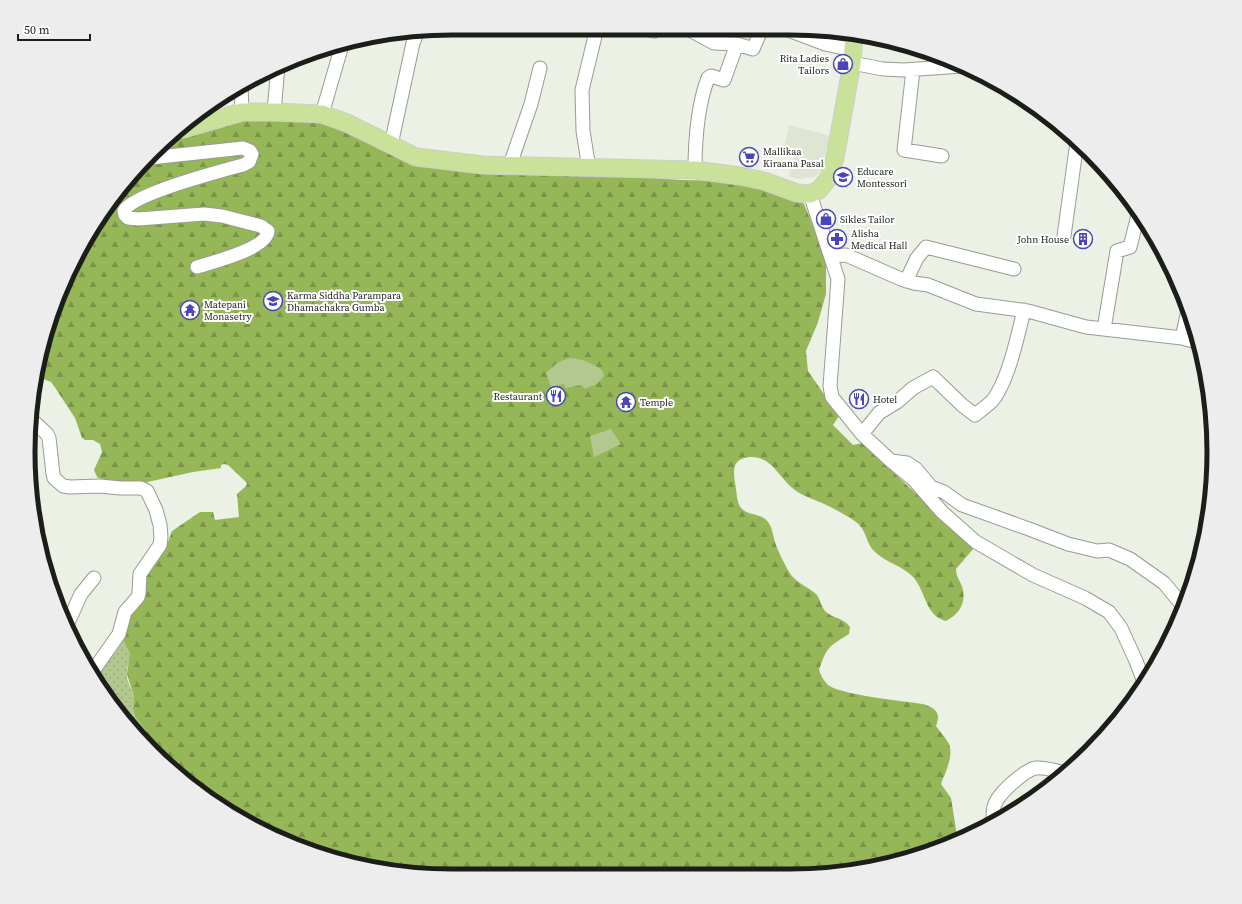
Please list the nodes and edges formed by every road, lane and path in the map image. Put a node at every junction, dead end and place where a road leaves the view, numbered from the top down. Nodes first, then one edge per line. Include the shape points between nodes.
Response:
1 (596, 35) edge
2 (699, 35) edge
3 (759, 35) edge
4 (803, 35) edge
5 (415, 37) edge
6 (738, 44) junction
7 (341, 50) edge
8 (853, 50) edge
9 (950, 67) edge
10 (540, 68) dead end
11 (913, 70) junction
12 (277, 74) edge
13 (241, 92) edge
14 (242, 112) junction
15 (274, 112) junction
16 (322, 114) junction
17 (191, 127) edge
18 (391, 145) junction
19 (1077, 149) edge
20 (942, 156) dead end
21 (157, 157) edge
22 (510, 165) junction
23 (589, 168) junction
24 (695, 170) junction
25 (810, 194) junction
26 (1137, 220) edge
27 (1064, 236) dead end
28 (831, 256) junction
29 (197, 267) dead end
30 (1014, 270) dead end
31 (906, 281) junction
32 (1024, 310) junction
33 (1186, 321) edge
34 (1104, 329) junction
35 (1182, 338) junction
36 (1192, 341) edge
37 (36, 424) edge
38 (862, 434) junction
39 (891, 461) junction
40 (94, 578) dead end
41 (1179, 601) edge
42 (70, 618) edge
43 (95, 668) edge
44 (1142, 676) edge
45 (1058, 772) edge
46 (994, 815) edge

1 - 23 street via 582,90 583,131
2 - 6 street via 714,43
3 - 6 street via 753,50
4 - 8 street
5 - 18 street
6 - 24 street via 724,80 711,76 704,87 699,105
7 - 16 street
8 - 11 street via 882,69
8 - 25 main road via 833,165 828,179 819,190
9 - 11 street
10 - 22 street
11 - 20 street via 904,150
12 - 15 street
13 - 14 street
14 - 15 main road
14 - 17 main road
15 - 16 main road
16 - 18 main road via 348,123
18 - 22 main road via 416,157 483,165
19 - 27 street
21 - 29 street via 243,148 252,154 243,165 142,198 128,205 124,211 128,218 138,219 204,214 222,216 268,230 266,238 258,245
22 - 23 main road
23 - 24 main road
24 - 25 main road via 764,181 798,193
25 - 28 street
26 - 34 street via 1130,248 1117,251
28 - 31 street via 846,255
28 - 38 street via 838,279 830,386 832,397
30 - 31 street via 926,247 916,258
31 - 32 street via 928,285 976,304
32 - 34 street via 1086,327
32 - 38 street via 1003,382 992,400 975,415 933,377 879,413
33 - 35 street
34 - 35 street
35 - 36 street
37 - 43 street via 49,438 53,474 59,483 70,487 141,488 148,491 160,525 160,545 140,574 138,597 125,612 116,640
38 - 39 street
39 - 41 street via 908,463 931,487 944,492 962,505 1068,544 1098,551 1109,550 1130,559 1164,582
39 - 44 street via 914,480 942,512 976,542 1033,575 1085,598 1109,612 1121,628
40 - 42 street via 81,594
45 - 46 street via 1034,768 1026,772 998,798 994,806

